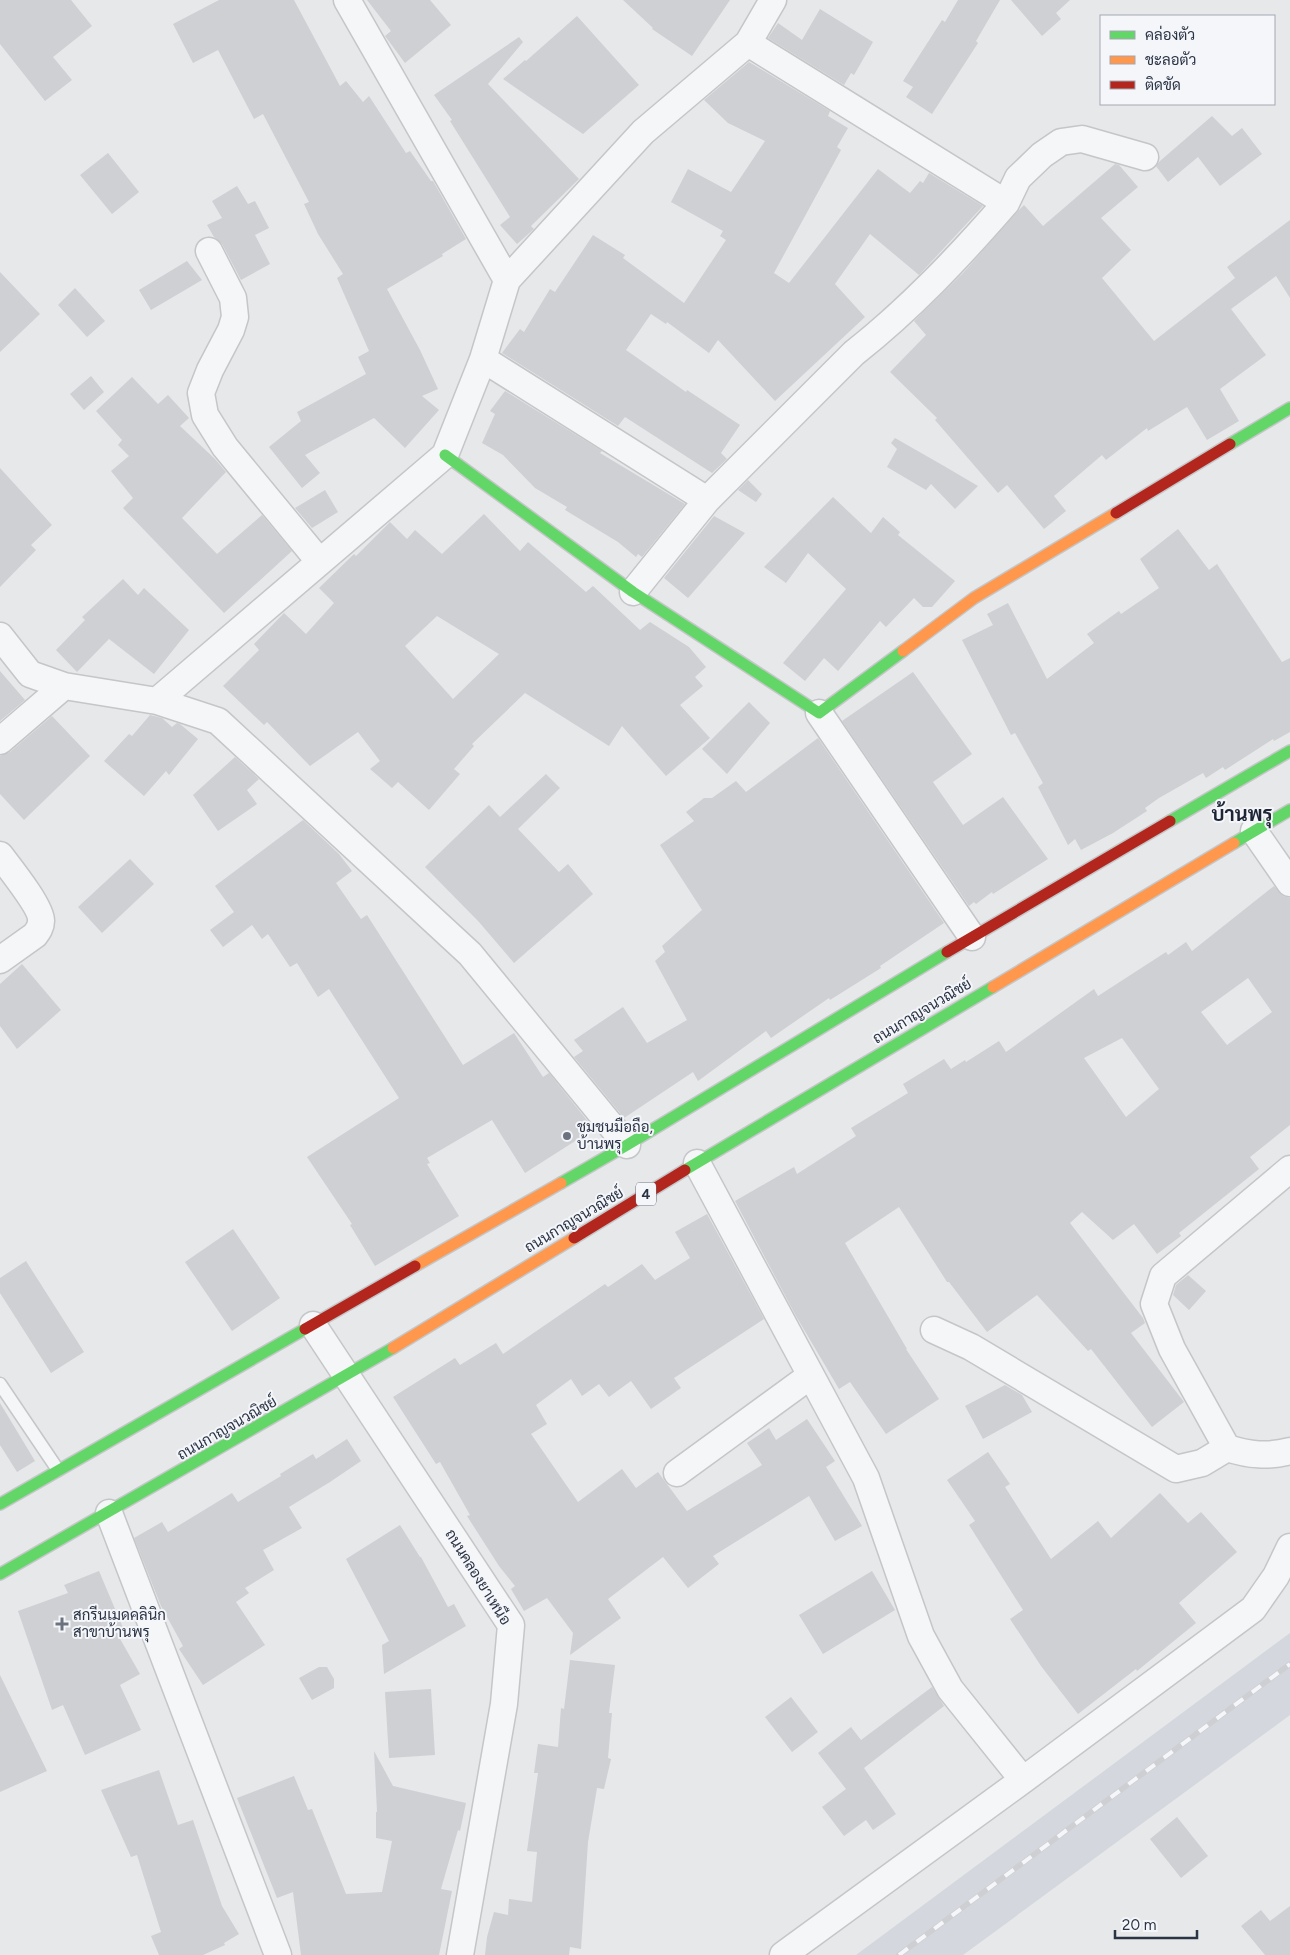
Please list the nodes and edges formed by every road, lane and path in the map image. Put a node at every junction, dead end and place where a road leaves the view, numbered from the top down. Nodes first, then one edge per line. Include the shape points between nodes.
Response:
1 (347, 0) edge
2 (773, 0) edge
3 (748, 43) junction
4 (1145, 157) dead end
5 (1006, 203) junction
6 (209, 251) dead end
7 (507, 280) junction
8 (483, 359) junction
9 (1290, 408) edge
10 (445, 454) junction
11 (707, 500) junction
12 (319, 561) junction
13 (633, 592) junction
14 (0, 636) edge
15 (64, 686) junction
16 (157, 701) junction
17 (820, 713) junction
18 (0, 741) edge
19 (1290, 751) edge
20 (1290, 810) edge
21 (1254, 830) junction
22 (0, 855) edge
23 (1290, 883) edge
24 (972, 937) junction
25 (0, 960) edge
26 (627, 1145) junction
27 (697, 1163) junction
28 (1290, 1169) edge
29 (313, 1325) junction
30 (934, 1330) dead end
31 (347, 1376) junction
32 (810, 1376) junction
33 (0, 1384) edge
34 (1228, 1448) junction
35 (1290, 1451) edge
36 (58, 1470) junction
37 (677, 1472) dead end
38 (0, 1504) edge
39 (109, 1512) junction
40 (1290, 1548) edge
41 (0, 1574) edge
42 (1023, 1780) junction
43 (278, 1955) edge
44 (460, 1955) edge
45 (783, 1955) edge

1 - 7 street
2 - 3 street
3 - 5 street
3 - 7 street via 643,132
4 - 5 street via 1082,139 1061,142 1018,178
5 - 11 street via 958,258 854,353
6 - 12 street via 233,298 235,317 201,393 206,415 225,447
7 - 8 street
8 - 10 street
8 - 11 street
9 - 17 main road via 974,598
10 - 12 street
10 - 13 main road
11 - 13 street
12 - 16 street
13 - 17 main road
14 - 15 street via 30,674
15 - 16 street
15 - 18 street
16 - 26 street via 218,721 470,954
17 - 24 street
19 - 24 main road
20 - 21 main road, ถนนกาญจนวณิชย์ / 4
21 - 23 street
21 - 27 main road, ถนนกาญจนวณิชย์ / 4
22 - 25 street via 37,908 42,921 35,935
24 - 26 main road
26 - 29 main road
27 - 31 main road, ถนนกาญจนวณิชย์ / 4
27 - 32 street
28 - 34 street via 1163,1276 1154,1304 1172,1349
29 - 31 street, ถนนคลองยาเหนือ
29 - 36 main road
30 - 34 street via 971,1347 1176,1469 1202,1463
31 - 39 main road, ถนนกาญจนวณิชย์ / 4
31 - 44 street, ถนนคลองยาเหนือ via 511,1626 504,1704
32 - 37 street
32 - 42 street via 866,1478 921,1636 950,1689
33 - 36 lane
34 - 35 street via 1274,1456
36 - 38 main road
39 - 41 main road, ถนนกาญจนวณิชย์ / 4
39 - 43 street
40 - 42 street via 1276,1576 1253,1609
42 - 45 street

